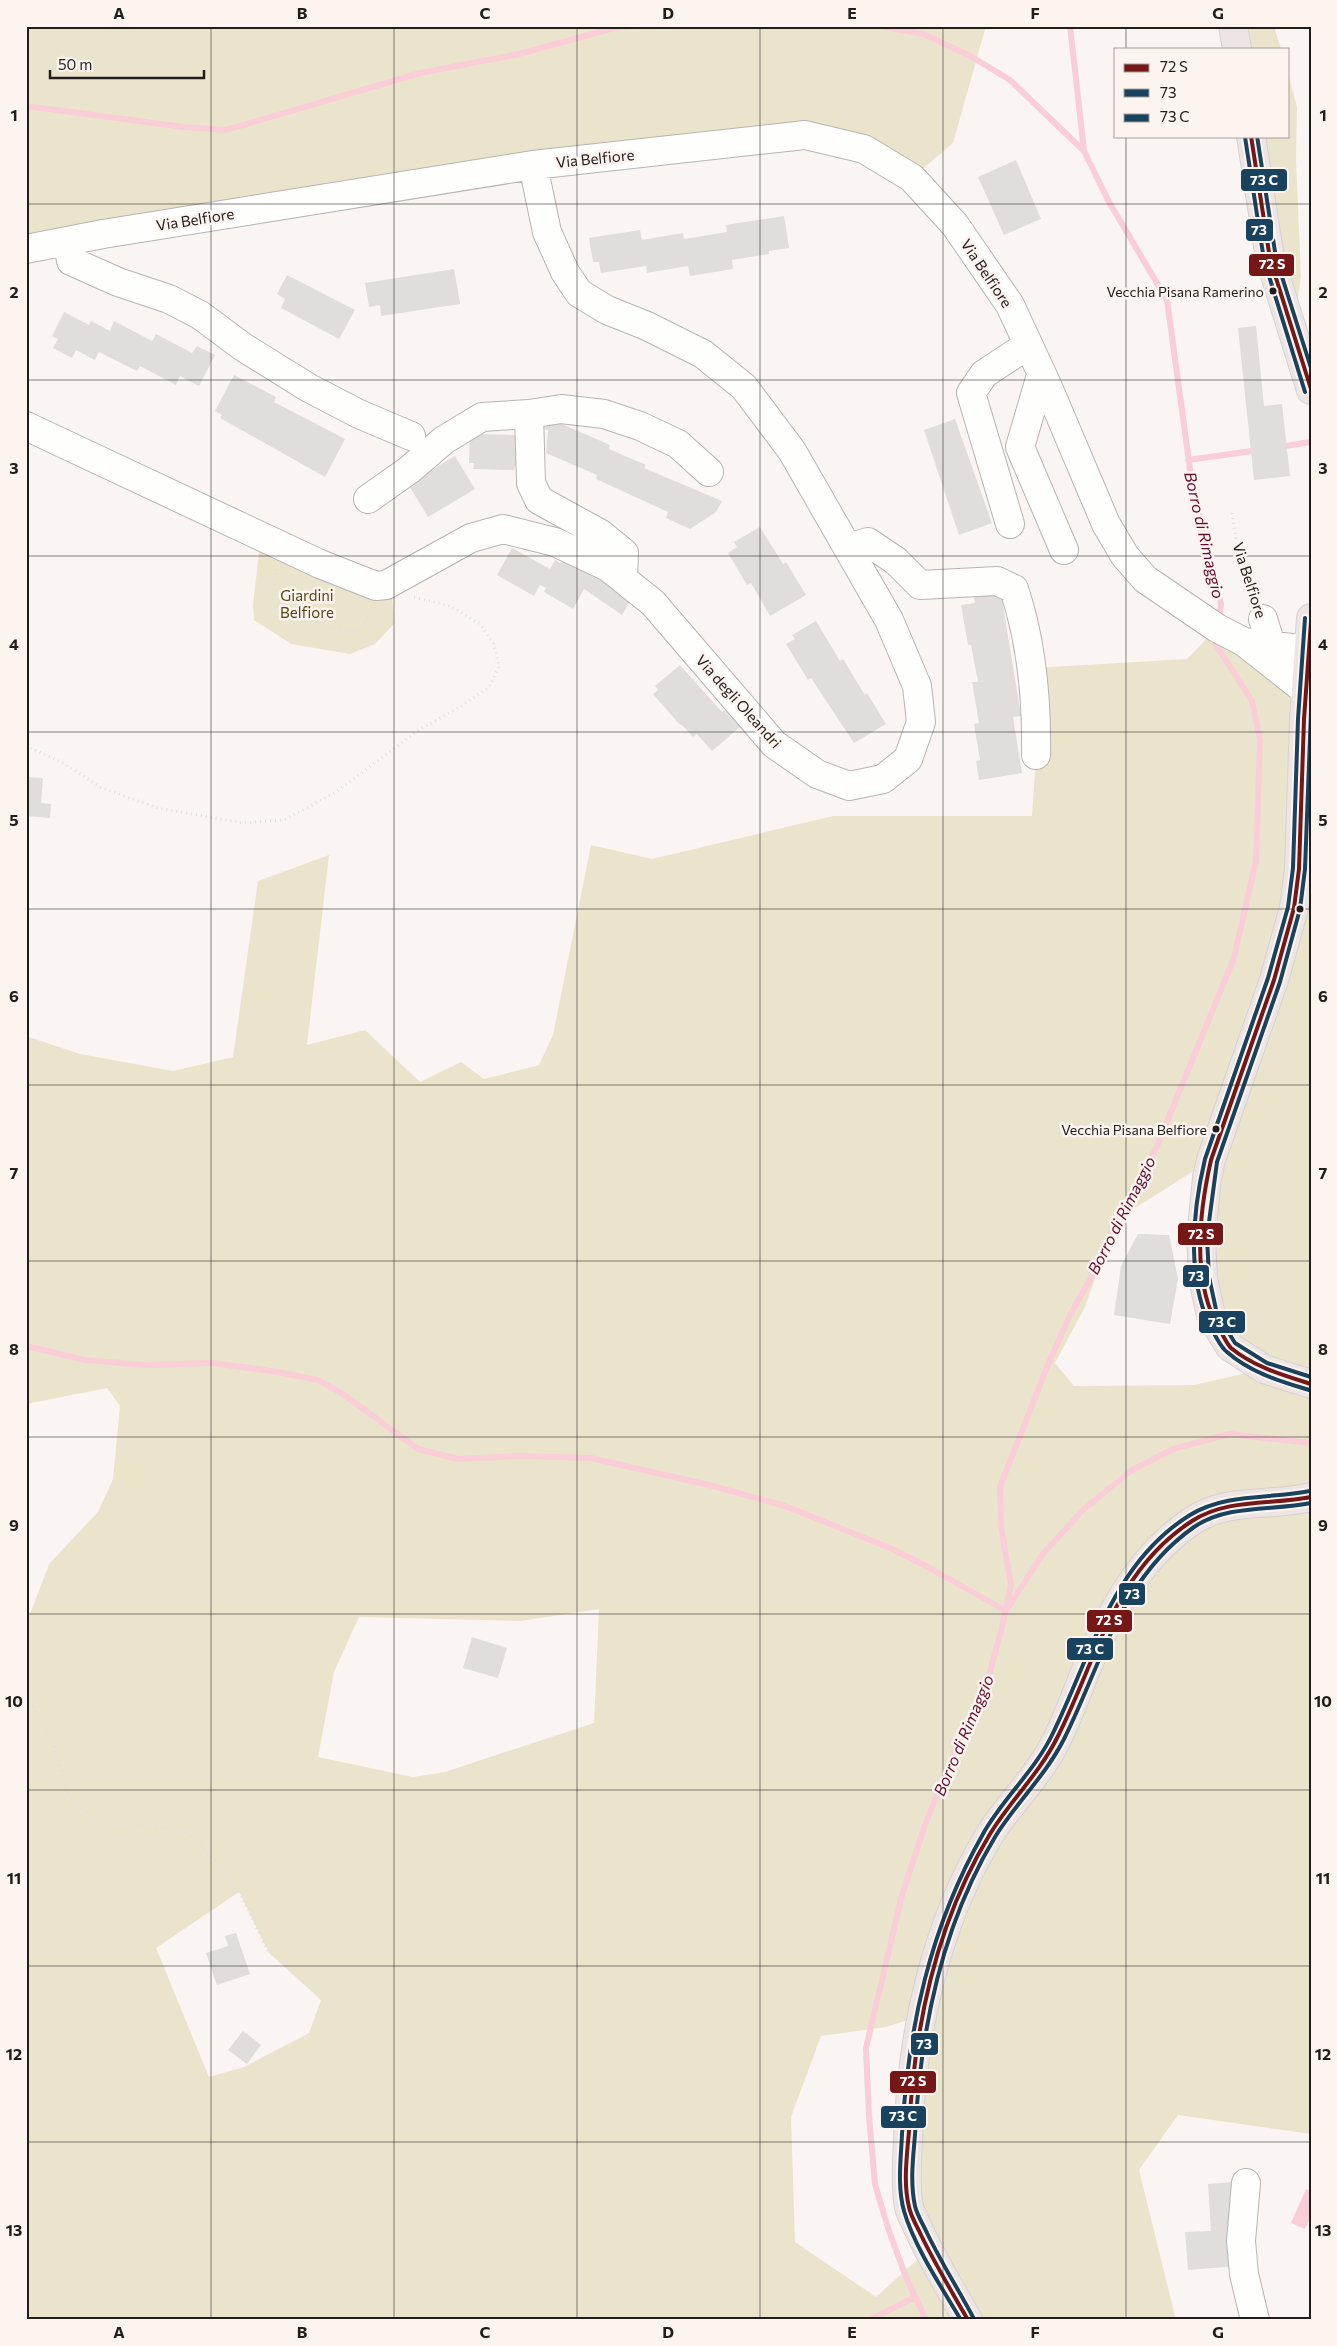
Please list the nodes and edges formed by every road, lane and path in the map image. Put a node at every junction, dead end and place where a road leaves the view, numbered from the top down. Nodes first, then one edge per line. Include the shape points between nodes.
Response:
1 (1233, 26) edge
2 (1237, 48) edge
3 (1251, 138) edge
4 (534, 165) junction
5 (68, 241) junction
6 (26, 249) edge
7 (1028, 345) junction
8 (1041, 375) junction
9 (1311, 390) edge
10 (529, 414) junction
11 (26, 426) edge
12 (411, 436) dead end
13 (709, 472) dead end
14 (368, 499) dead end
15 (1232, 513) dead end
16 (1010, 524) dead end
17 (280, 544) junction
18 (848, 548) junction
19 (1064, 550) dead end
20 (623, 579) junction
21 (386, 585) junction
22 (1263, 618) joint
23 (1311, 618) edge
24 (1308, 650) junction
25 (1275, 657) junction
26 (1306, 691) junction
27 (26, 746) edge
28 (1036, 755) dead end
29 (1311, 1384) edge
30 (1311, 1497) edge
31 (26, 1693) edge
32 (269, 1953) dead end
33 (1246, 2183) dead end
34 (968, 2320) edge
35 (1255, 2320) edge

1 - 2 main road
3 - 9 main road via 1270,259
4 - 5 street, Via Belfiore
4 - 7 street, Via Belfiore via 805,135 864,149 912,178 955,225 1010,305
4 - 18 street, Via degli Oleandri via 547,232 564,272 579,293 607,310 703,354 744,387 792,452
5 - 6 street, Via Belfiore
5 - 12 street via 71,260 118,282 169,299 200,315 309,388
7 - 8 street, Via Belfiore
7 - 16 street via 984,374 970,392
8 - 19 street via 1020,447
8 - 25 street, Via Belfiore via 1106,524 1125,556 1145,579 1217,628
10 - 13 street via 562,409 604,414 678,444
10 - 14 street via 482,417 444,440
10 - 20 street via 531,483 539,500 601,534 624,553
11 - 17 street
15 - 22 path, Via Belfiore via 1239,553
17 - 21 street via 357,580 376,586
17 - 21 path via 272,606 280,614 348,632 358,631
18 - 20 street, Via degli Oleandri via 889,620 917,686 920,722 908,759 883,779 849,786 817,774 774,744 653,603
18 - 28 street via 868,542 896,561 920,585 997,581 1014,589 1034,668
20 - 21 street, Via degli Oleandri via 608,567 555,542 503,529 471,538
21 - 27 path via 414,598 451,606 480,624 494,644 499,667 489,687 419,730 336,792 284,820 243,823 158,808 102,788 61,762
22 - 25 street, Via Belfiore
23 - 24 main road
24 - 25 street, Via Belfiore
24 - 26 main road
25 - 26 street
26 - 29 main road via 1300,869 1294,908 1274,980 1211,1160 1201,1237 1203,1278 1210,1316 1230,1347 1264,1369
30 - 34 main road via 1227,1506 1195,1519 1165,1541 1136,1575 1112,1615 1053,1747 992,1832 963,1884 946,1928 921,2016 907,2162 909,2207 928,2250
31 - 32 path via 54,1745 67,1793 91,1818 113,1825 150,1824 186,1833 213,1858 239,1892
33 - 35 street via 1242,2241 1244,2274

